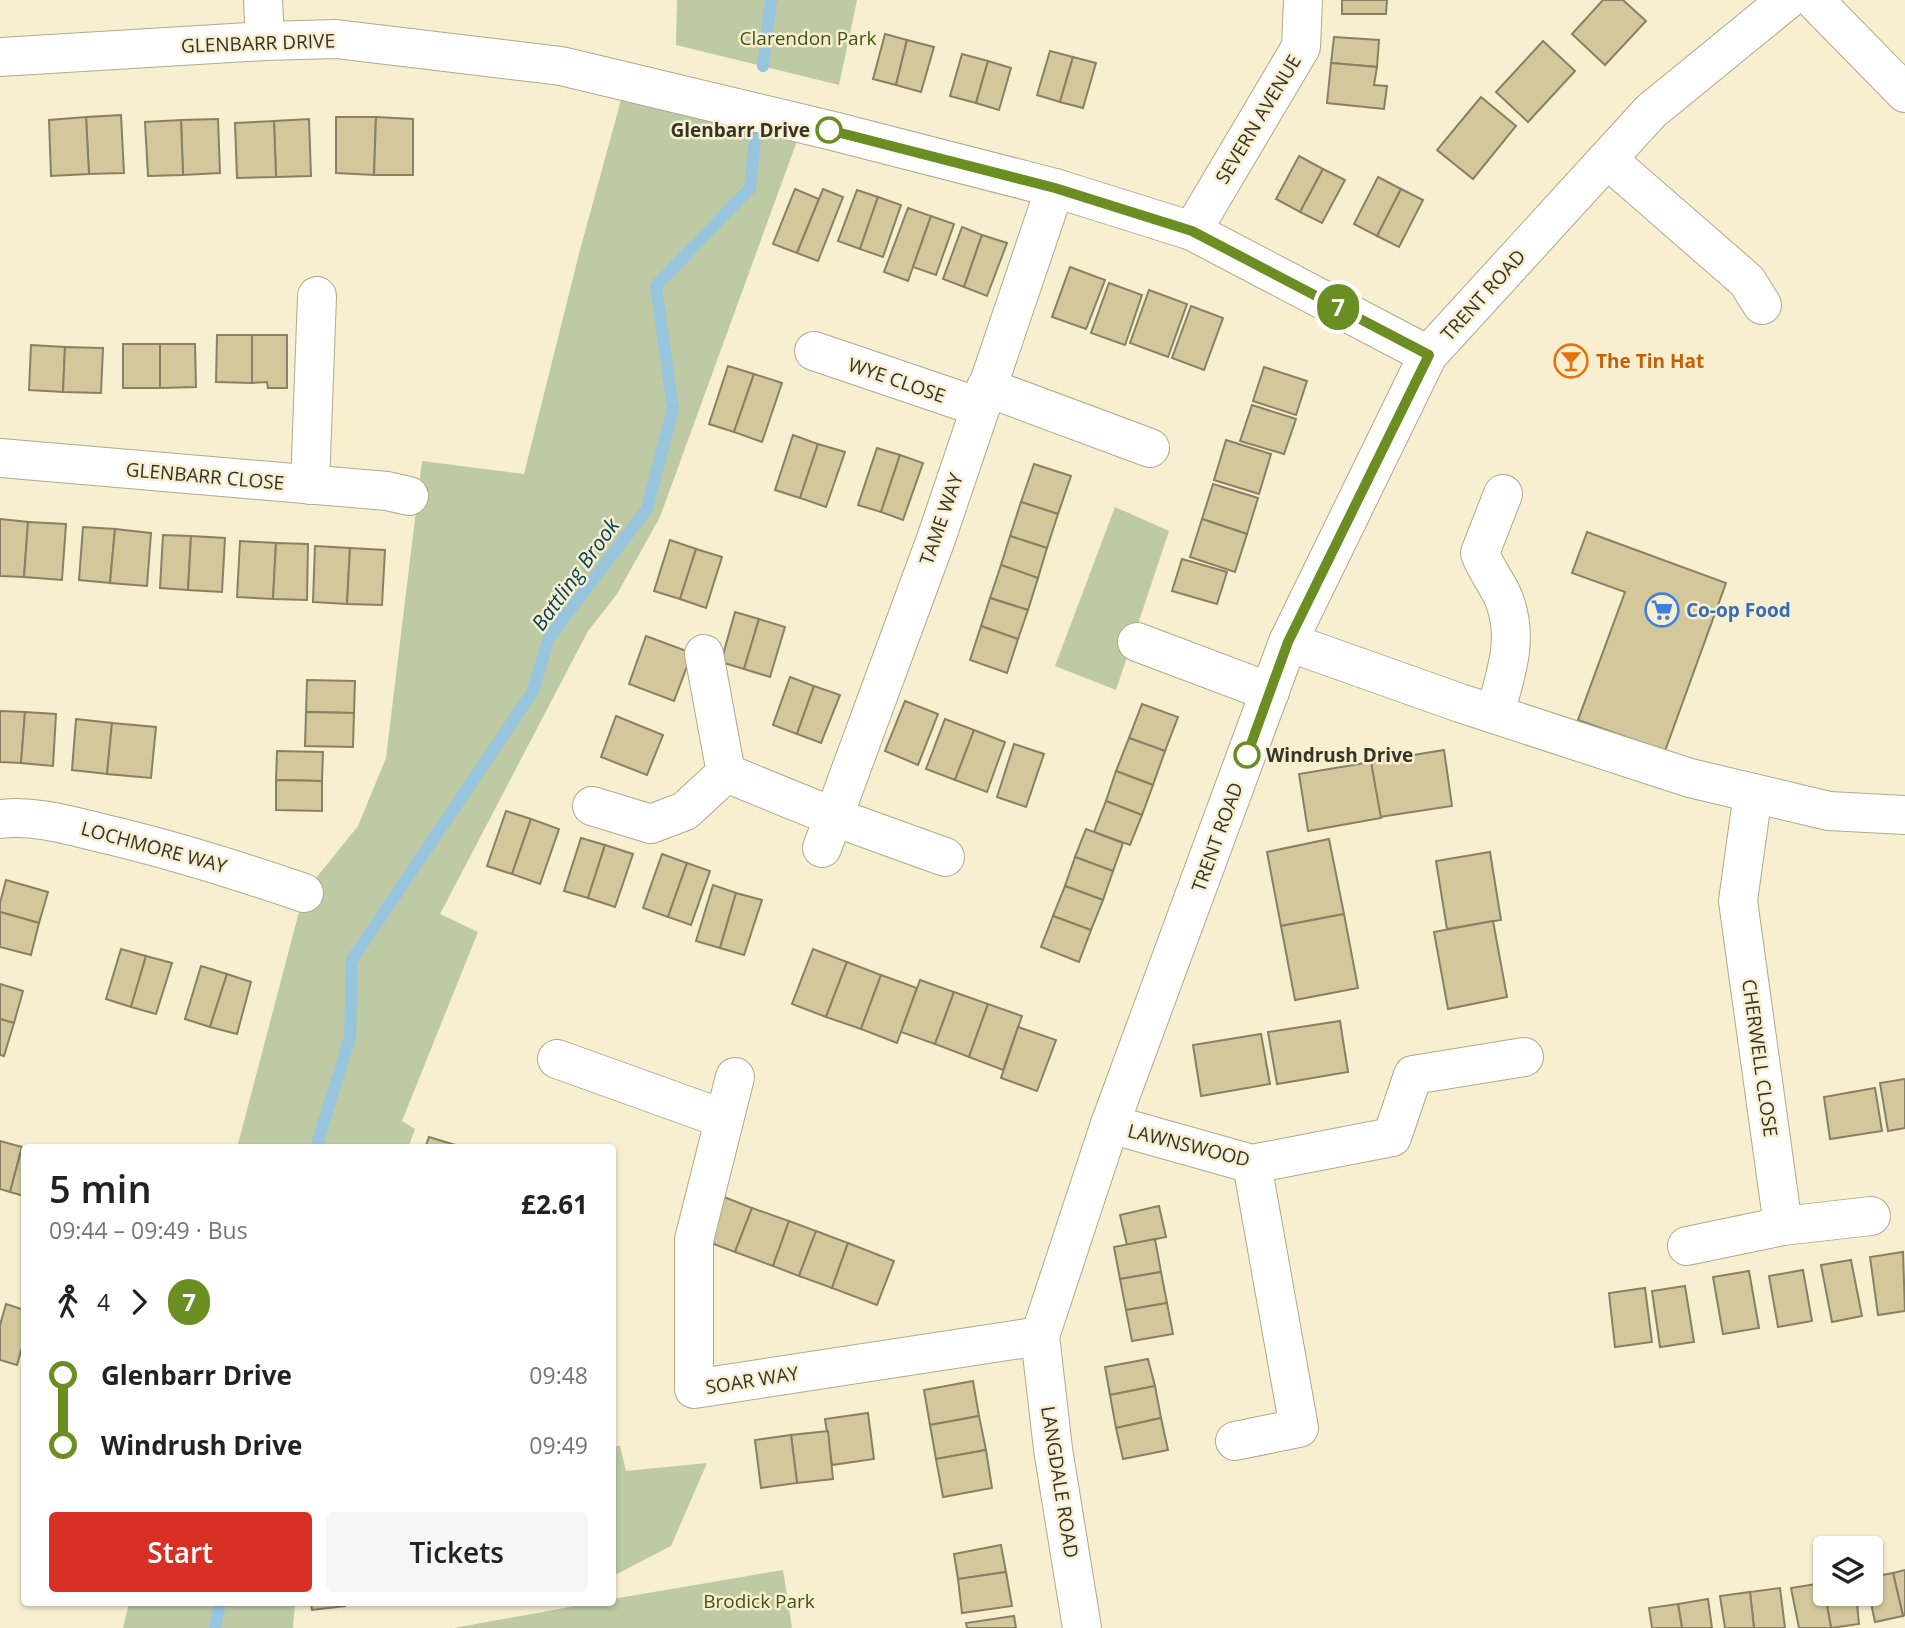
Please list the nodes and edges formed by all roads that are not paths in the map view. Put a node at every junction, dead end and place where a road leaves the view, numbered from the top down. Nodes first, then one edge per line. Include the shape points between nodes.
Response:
1 (263, 0) edge
2 (1303, 0) edge
3 (1787, 0) edge
4 (1814, 0) edge
5 (265, 41) junction
6 (0, 57) edge
7 (1905, 93) edge
8 (1607, 159) junction
9 (1055, 188) junction
10 (1192, 231) junction
11 (317, 296) dead end
12 (1762, 305) dead end
13 (814, 351) dead end
14 (1429, 355) junction
15 (983, 397) junction
16 (1150, 448) dead end
17 (0, 458) edge
18 (310, 485) junction
19 (1503, 494) dead end
20 (409, 496) dead end
21 (1137, 642) dead end
22 (1288, 642) junction
23 (704, 654) dead end
24 (1270, 692) junction
25 (1494, 714) junction
26 (726, 772) junction
27 (1753, 793) junction
28 (592, 806) dead end
29 (1905, 815) edge
30 (0, 819) edge
31 (828, 832) junction
32 (945, 857) dead end
33 (304, 893) dead end
34 (1524, 1057) dead end
35 (556, 1059) dead end
36 (735, 1077) dead end
37 (724, 1119) junction
38 (1110, 1124) junction
39 (1252, 1164) junction
40 (1871, 1216) dead end
41 (1783, 1226) junction
42 (1687, 1246) dead end
43 (1040, 1336) junction
44 (1235, 1441) dead end
45 (1082, 1628) edge

1 - 5 street
2 - 10 street, SEVERN AVENUE via 1301,47
3 - 8 street, TRENT ROAD via 1651,111
4 - 7 street
5 - 6 street, GLENBARR DRIVE
5 - 9 street, GLENBARR DRIVE via 336,39 561,66
8 - 12 street via 1747,281
8 - 14 street, TRENT ROAD
9 - 10 street, GLENBARR DRIVE
9 - 15 street, TAME WAY
10 - 14 street, GLENBARR DRIVE
11 - 18 street
13 - 15 street, WYE CLOSE
14 - 22 street, TRENT ROAD
15 - 16 street, WYE CLOSE
15 - 31 street, TAME WAY
17 - 18 street, GLENBARR CLOSE
18 - 20 street, GLENBARR CLOSE
19 - 25 street via 1479,553 1505,601 1513,648
21 - 24 street
22 - 24 street, TRENT ROAD
22 - 25 street
23 - 26 street
24 - 38 street, TRENT ROAD
25 - 27 street via 1690,778
26 - 28 street via 685,811 651,824
26 - 31 street
27 - 29 street via 1829,811
27 - 41 street, CHERWELL CLOSE via 1738,901
30 - 33 street, LOCHMORE WAY via 20,817 123,838
31 - 32 street
34 - 39 street, LAWNSWOOD via 1413,1075 1392,1137
35 - 37 street
36 - 37 street, SOAR WAY
37 - 43 street, SOAR WAY via 694,1240 694,1389
38 - 39 street, LAWNSWOOD
38 - 43 street, TRENT ROAD
39 - 44 street via 1299,1427
40 - 41 street
41 - 42 street
43 - 45 street, LANGDALE ROAD

